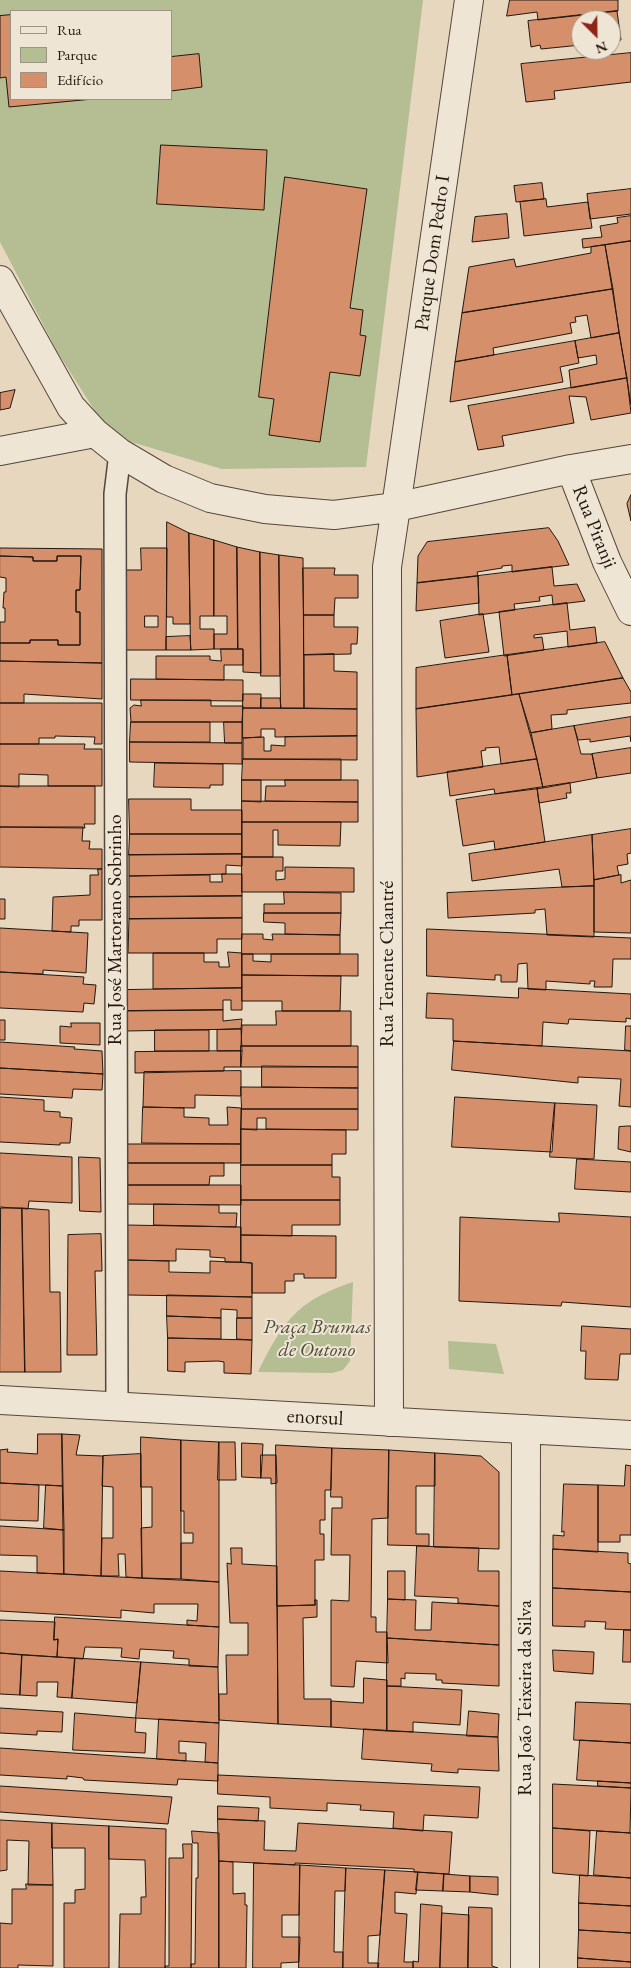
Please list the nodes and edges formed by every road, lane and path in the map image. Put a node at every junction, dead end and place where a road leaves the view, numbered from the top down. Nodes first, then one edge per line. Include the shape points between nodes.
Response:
1 (469, 0) edge
2 (0, 280) edge
3 (95, 433) junction
4 (0, 451) edge
5 (120, 453) junction
6 (631, 459) edge
7 (571, 469) junction
8 (396, 507) junction
9 (631, 611) edge
10 (0, 1400) edge
11 (117, 1407) junction
12 (389, 1422) junction
13 (526, 1429) junction
14 (631, 1434) edge
15 (525, 1968) edge

1 - 8 street, Parque Dom Pedro I
2 - 3 street via 71,407
3 - 4 street
3 - 5 street
5 - 8 street via 164,479 210,498 265,509 334,515
5 - 11 lane, Rua José Martorano Sobrinho via 115,494
6 - 7 street
7 - 8 street
7 - 9 street, Rua Piranji via 607,562
8 - 12 street, Rua Tenente Chantré via 387,568
10 - 11 street, enorsul
11 - 12 street, enorsul
12 - 13 street, enorsul
13 - 14 street, enorsul
13 - 15 street, Rua João Teixeira da Silva

